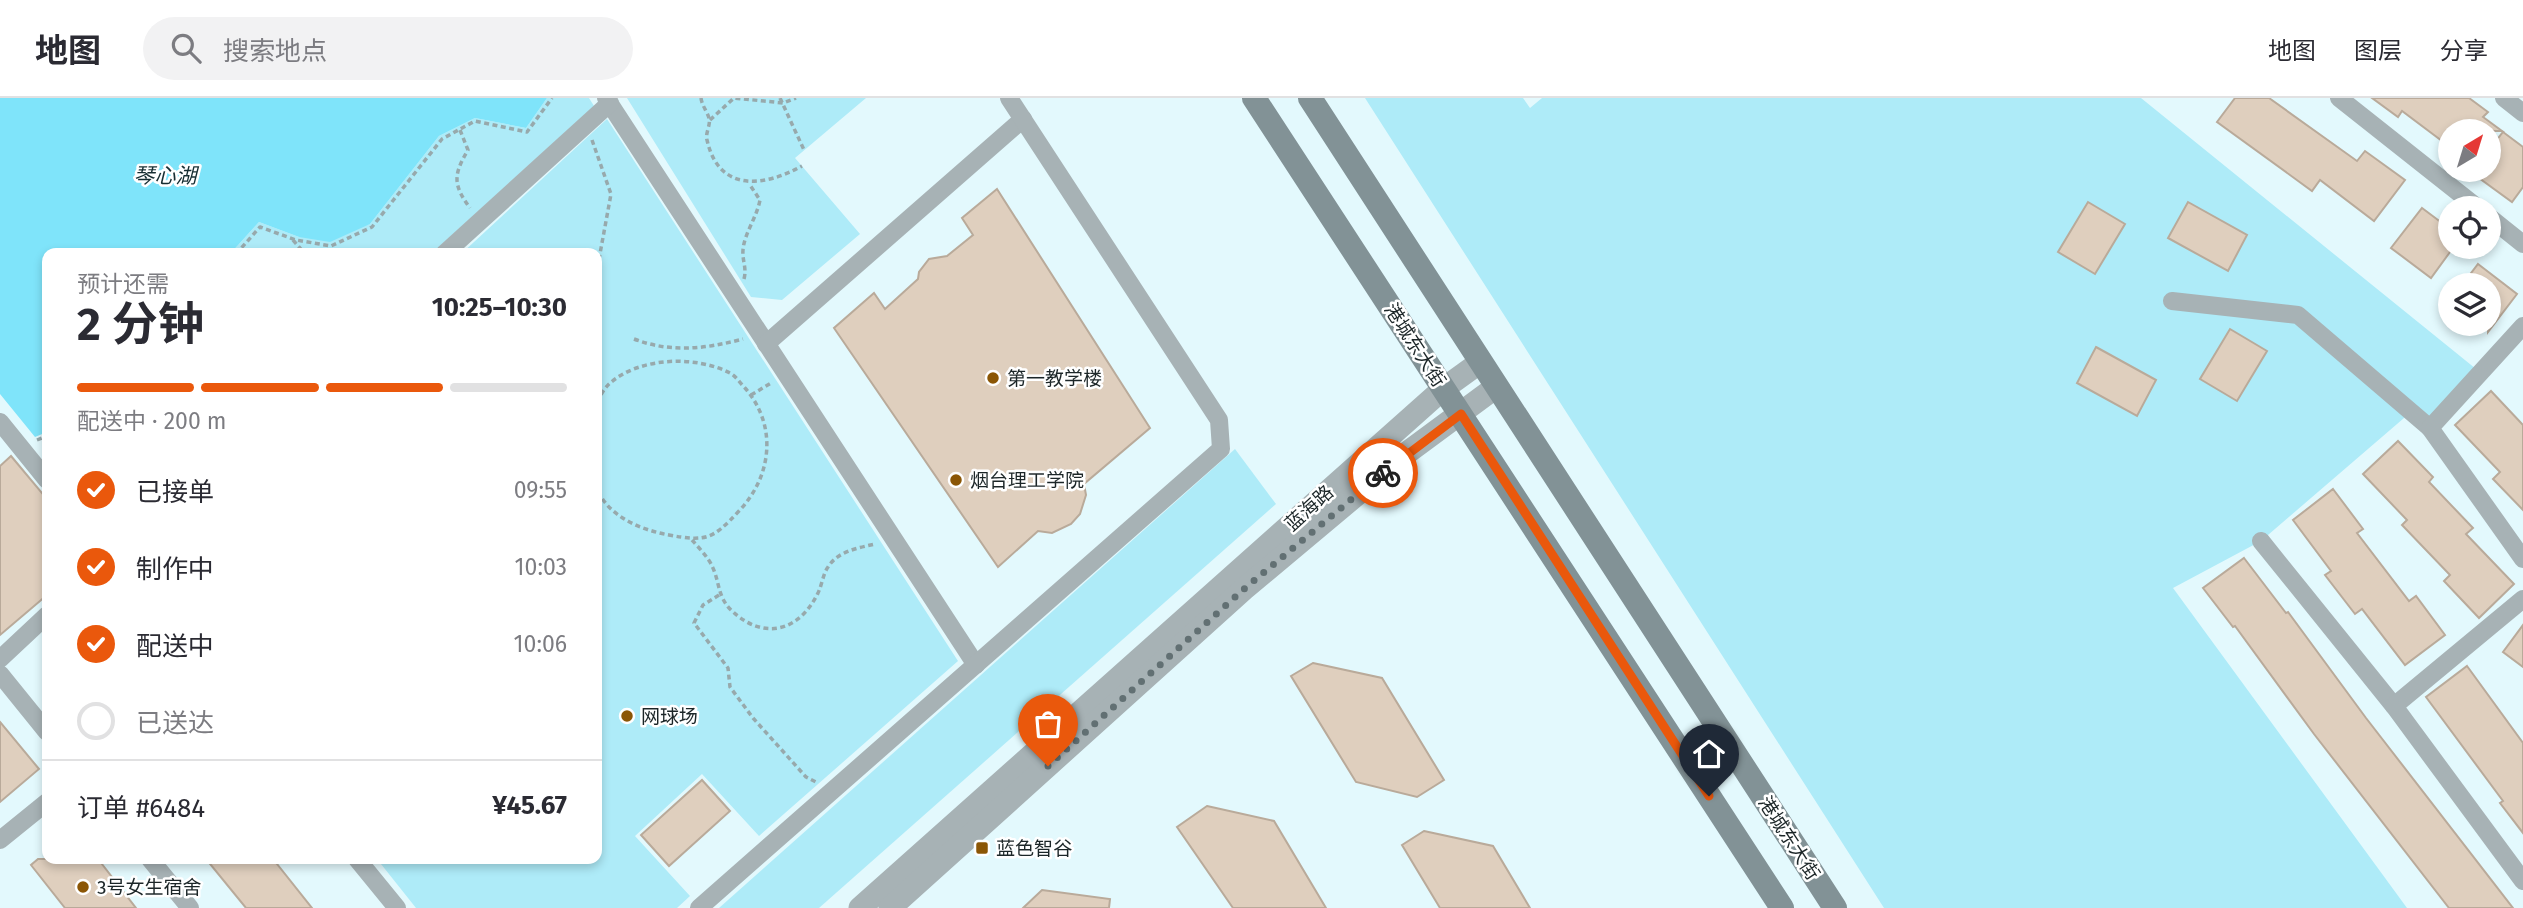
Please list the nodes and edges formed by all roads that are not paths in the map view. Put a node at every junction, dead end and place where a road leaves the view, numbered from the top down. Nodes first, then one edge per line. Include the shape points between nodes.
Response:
1 (1009, 98) edge
2 (1254, 98) edge
3 (1310, 98) edge
4 (2339, 98) edge
5 (2504, 98) edge
6 (608, 101) edge
7 (2523, 113) edge
8 (1023, 119) junction
9 (2463, 196) edge
10 (2501, 226) edge
11 (2523, 244) edge
12 (451, 248) edge
13 (2172, 301) dead end
14 (2523, 326) edge
15 (766, 344) junction
16 (1479, 363) junction
17 (1496, 387) junction
18 (1443, 389) junction
19 (1461, 414) junction
20 (0, 422) edge
21 (2430, 428) junction
22 (42, 474) edge
23 (2261, 541) dead end
24 (2523, 559) edge
25 (2523, 599) edge
26 (42, 620) edge
27 (0, 659) edge
28 (975, 665) junction
29 (0, 674) edge
30 (2394, 706) junction
31 (42, 726) edge
32 (42, 806) edge
33 (0, 840) edge
34 (154, 864) edge
35 (361, 864) edge
36 (2523, 881) edge
37 (190, 908) edge
38 (397, 908) edge
39 (699, 908) edge
40 (860, 908) edge
41 (890, 908) edge
42 (1782, 908) edge
43 (1835, 908) edge

1 - 8 street
2 - 18 main road, 港城东大街
3 - 16 main road, 港城东大街
4 - 9 street
5 - 7 street
6 - 12 street
6 - 15 street
8 - 15 street
8 - 28 street via 1219,420 1221,449
10 - 11 street
13 - 21 street via 2298,315
14 - 21 street
15 - 28 street
16 - 17 main road, 港城东大街
16 - 18 street, 蓝海路
17 - 19 street, 蓝海路
17 - 43 main road, 港城东大街
18 - 19 main road, 港城东大街
18 - 40 street, 蓝海路
19 - 41 street, 蓝海路 via 1404,455 1244,589
19 - 42 main road, 港城东大街
20 - 22 street
21 - 24 street
23 - 30 street
25 - 30 street
26 - 27 street
28 - 39 street
29 - 31 street
30 - 36 street
32 - 33 street
34 - 37 street
35 - 38 street

